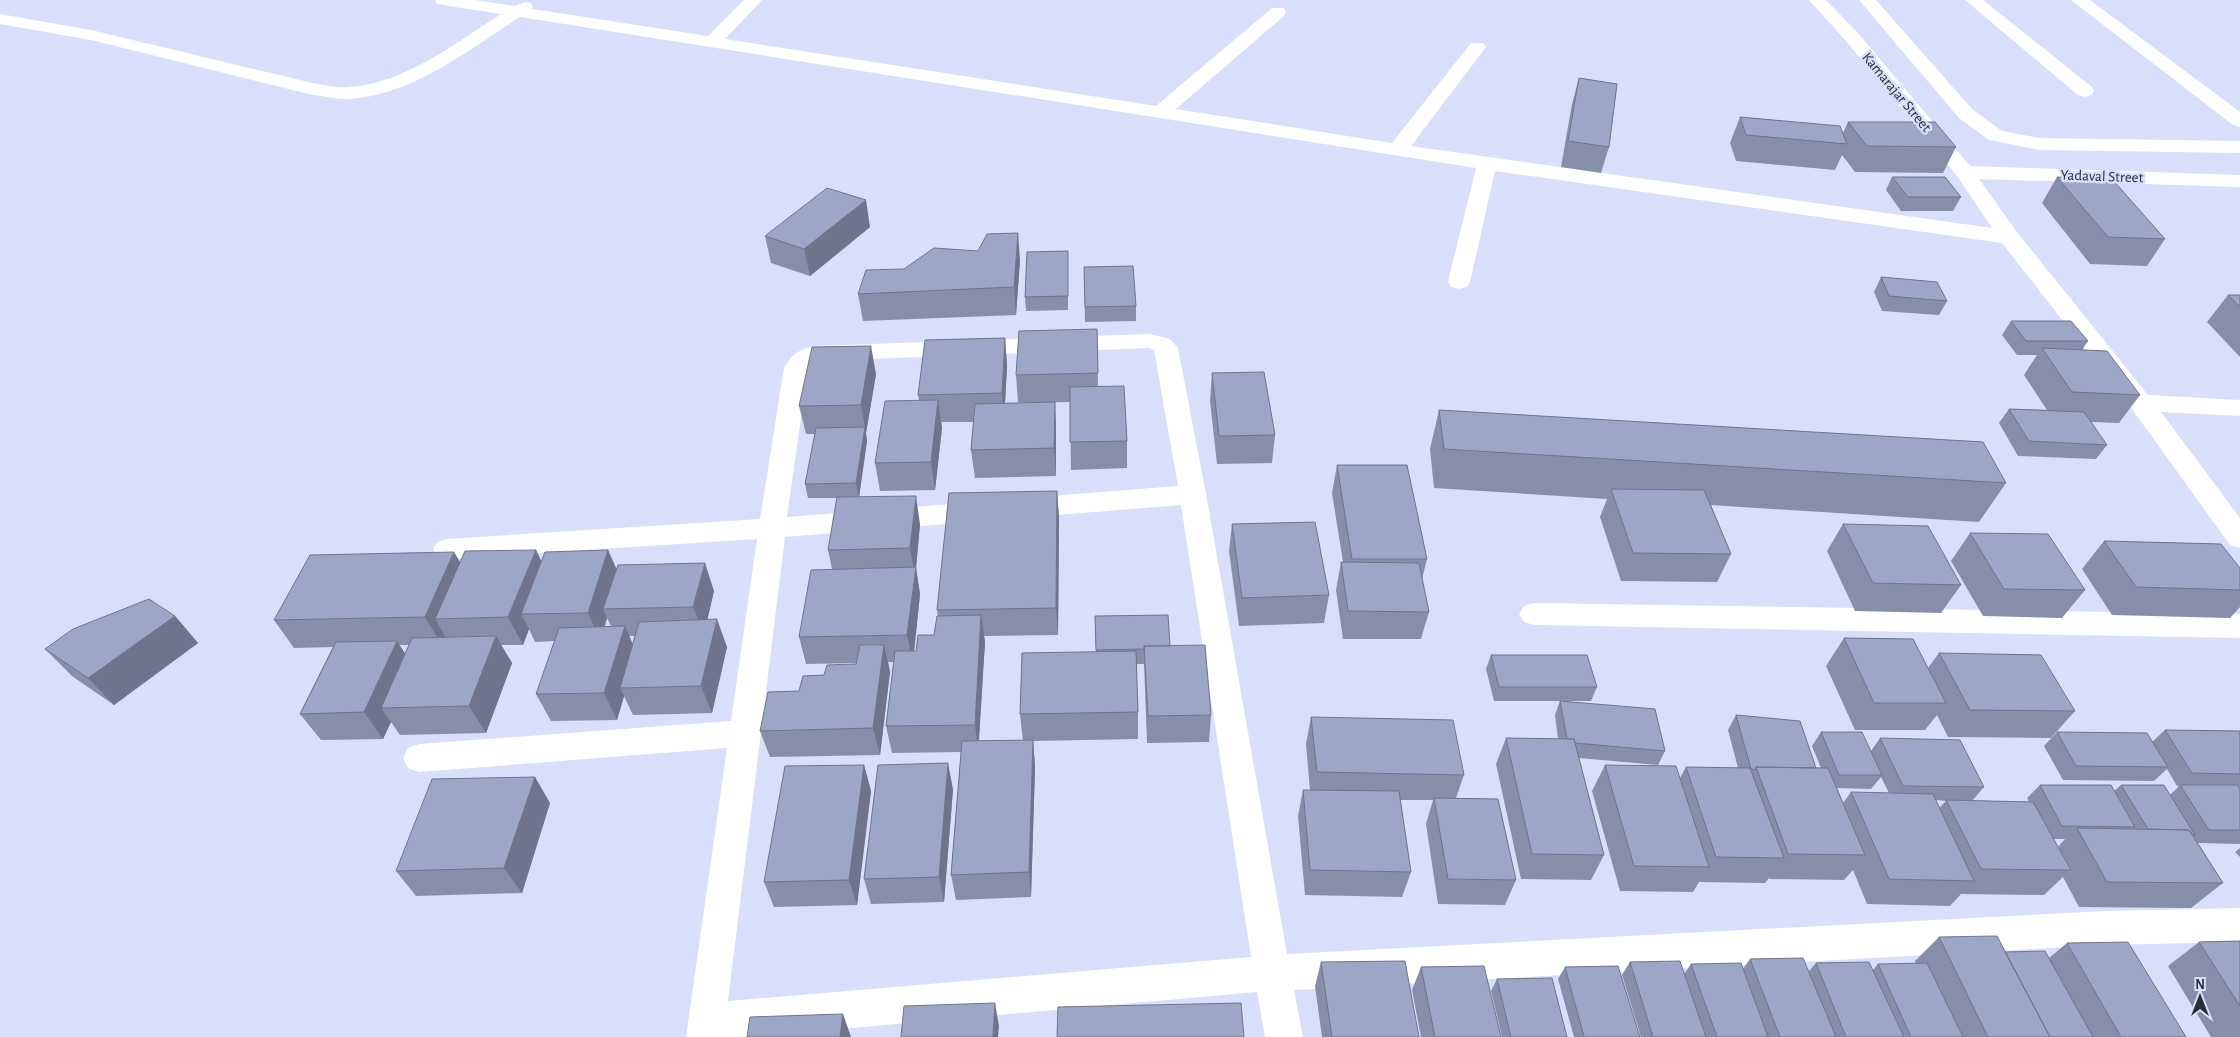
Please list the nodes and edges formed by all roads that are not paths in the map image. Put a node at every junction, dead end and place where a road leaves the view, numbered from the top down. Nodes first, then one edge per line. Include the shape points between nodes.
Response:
1 (443, 0) edge
2 (754, 0) edge
3 (1816, 0) edge
4 (1867, 0) edge
5 (1973, 0) edge
6 (2079, 0) edge
7 (527, 6) edge
8 (1278, 12) dead end
9 (0, 19) edge
10 (712, 42) junction
11 (1477, 47) dead end
12 (2085, 91) dead end
13 (1161, 112) junction
14 (2240, 121) edge
15 (2240, 147) edge
16 (1397, 150) junction
17 (1487, 164) junction
18 (1964, 172) junction
19 (2240, 181) edge
20 (2009, 237) junction
21 (1459, 282) dead end
22 (2141, 403) junction
23 (2240, 408) edge
24 (1193, 494) junction
25 (772, 528) junction
26 (2240, 538) edge
27 (447, 549) dead end
28 (1534, 614) dead end
29 (2240, 626) edge
30 (745, 733) junction
31 (419, 758) dead end
32 (2240, 926) edge
33 (2105, 928) junction
34 (2126, 961) edge
35 (1272, 973) junction
36 (706, 1029) edge
37 (1284, 1037) edge

1 - 7 street
2 - 10 street
3 - 18 street, Kamarajar Street via 1852,37
4 - 15 street via 1966,114 1996,136 2039,144
5 - 12 street
6 - 14 street
7 - 9 street via 418,74 375,89 347,93 313,89 91,35
7 - 10 street
8 - 13 street
10 - 13 street
11 - 16 street
13 - 16 street
16 - 17 street
17 - 20 street
17 - 21 street
18 - 19 street, Yadaval Street
18 - 20 street, Kamarajar Street
20 - 22 street, Kamarajar Street
22 - 23 street
22 - 26 street, Kamarajar Street
24 - 25 street
24 - 25 street via 1166,348 1162,344 1149,341 814,354 802,359 796,368
24 - 35 street
25 - 27 street
25 - 30 street
28 - 29 street
30 - 31 street
30 - 36 street
32 - 33 street
33 - 34 street
33 - 35 street
35 - 36 street
35 - 37 street

